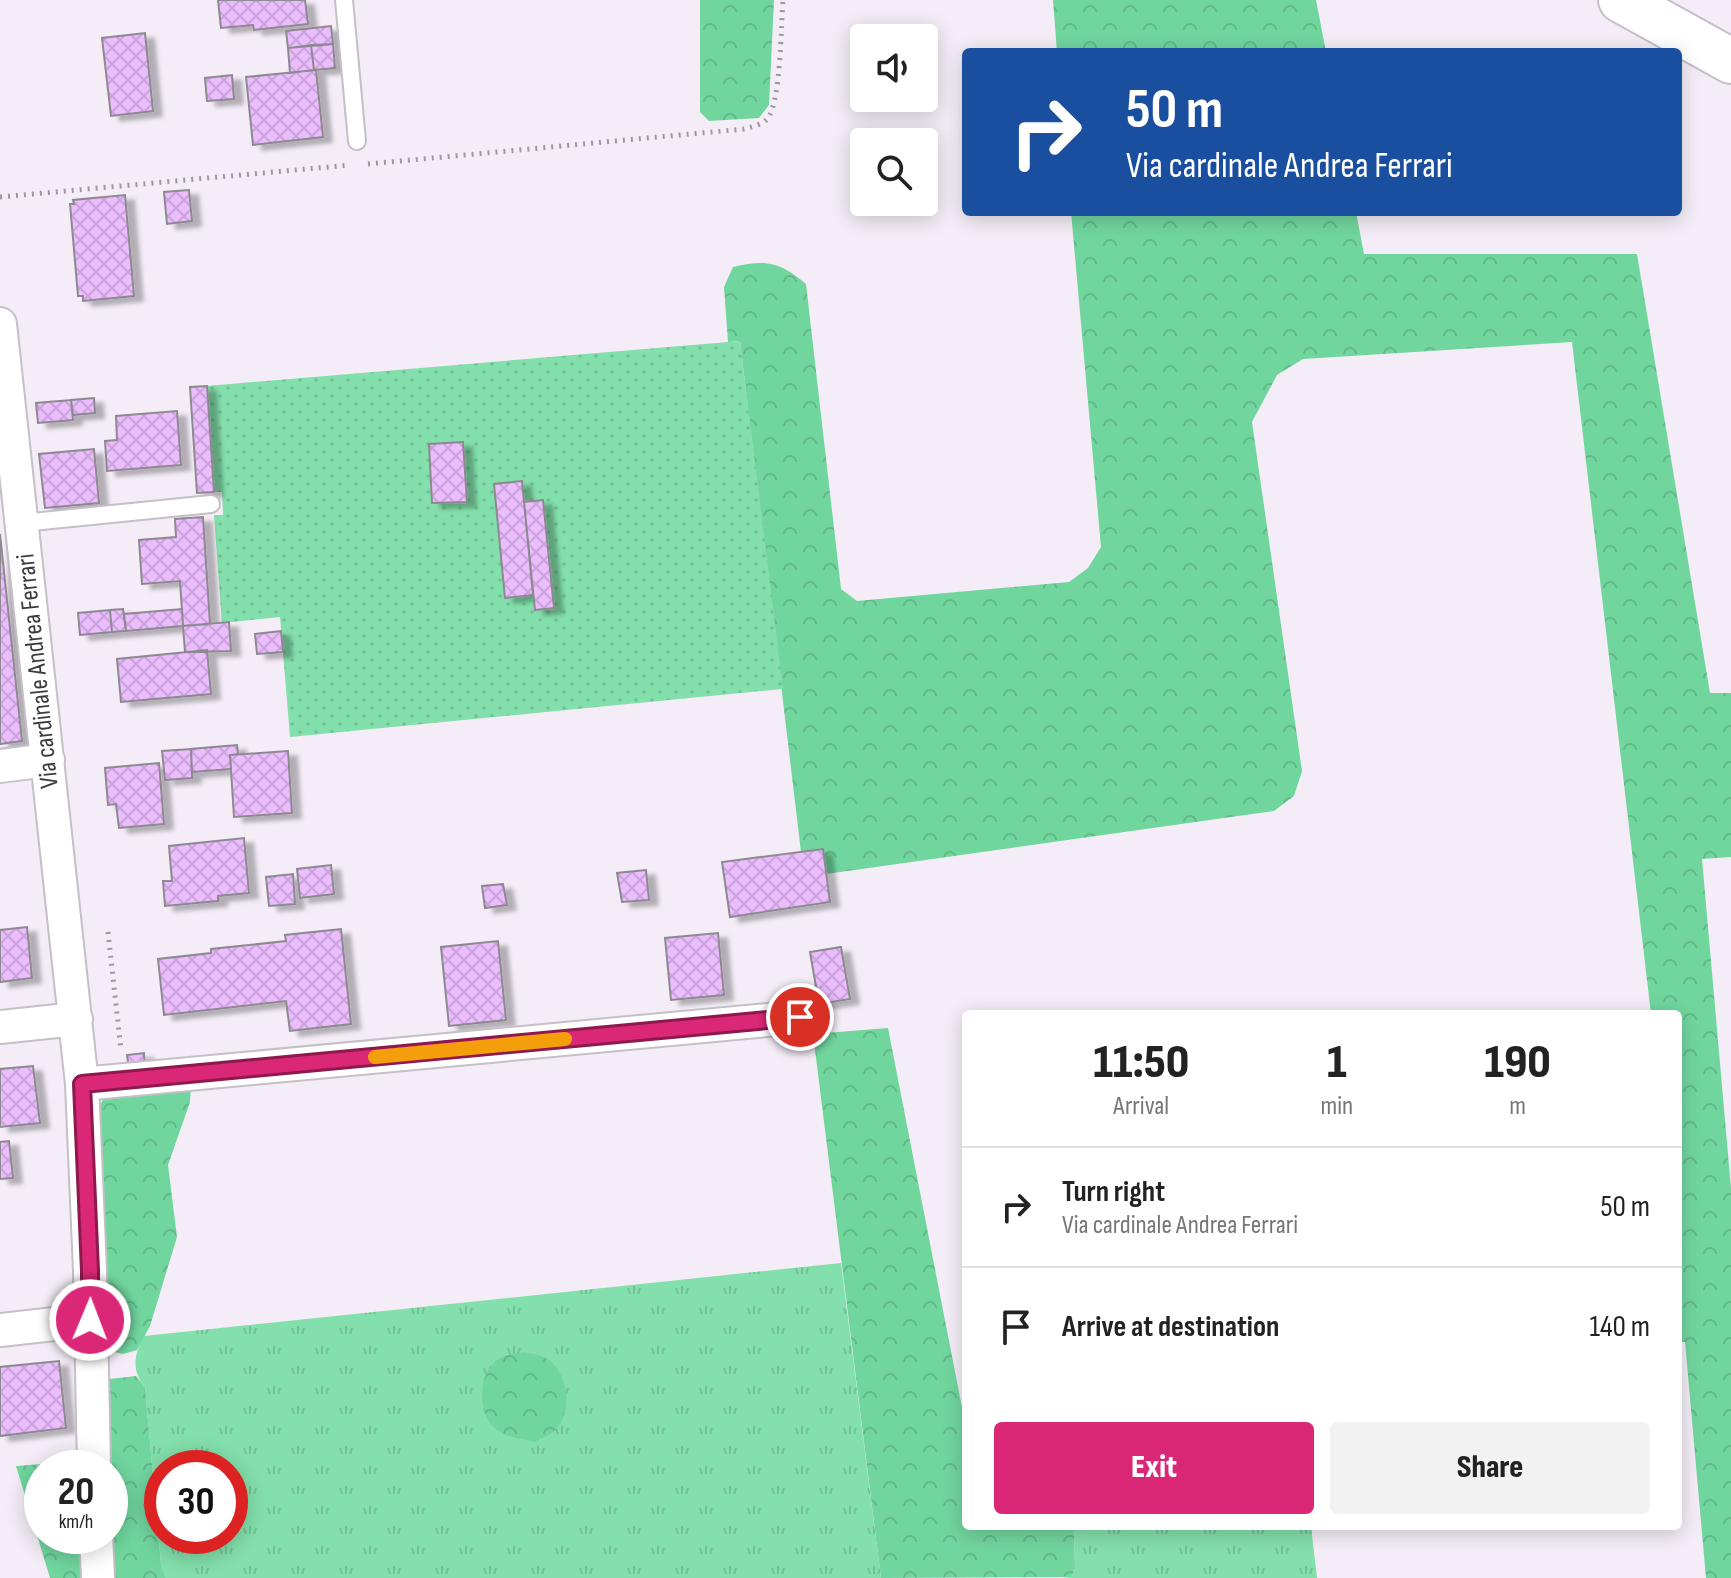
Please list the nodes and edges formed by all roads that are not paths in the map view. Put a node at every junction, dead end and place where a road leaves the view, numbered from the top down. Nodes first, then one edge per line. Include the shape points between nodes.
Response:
1 (344, 0) edge
2 (1621, 0) edge
3 (1731, 61) edge
4 (357, 141) dead end
5 (0, 324) edge
6 (211, 504) dead end
7 (22, 523) junction
8 (48, 760) junction
9 (0, 766) edge
10 (800, 1017) dead end
11 (76, 1019) junction
12 (0, 1027) edge
13 (82, 1084) junction
14 (90, 1320) junction
15 (0, 1330) edge
16 (94, 1450) edge
17 (97, 1554) edge
18 (98, 1578) edge

1 - 4 lane
2 - 3 street
5 - 7 street, Via cardinale Andrea Ferrari
6 - 7 lane
7 - 8 street, Via cardinale Andrea Ferrari
8 - 9 street
8 - 11 street, Via cardinale Andrea Ferrari
10 - 13 street
11 - 12 street
11 - 13 street, Via cardinale Andrea Ferrari
13 - 14 street, Via cardinale Andrea Ferrari
14 - 15 street
14 - 16 street, Via cardinale Andrea Ferrari
17 - 18 street

